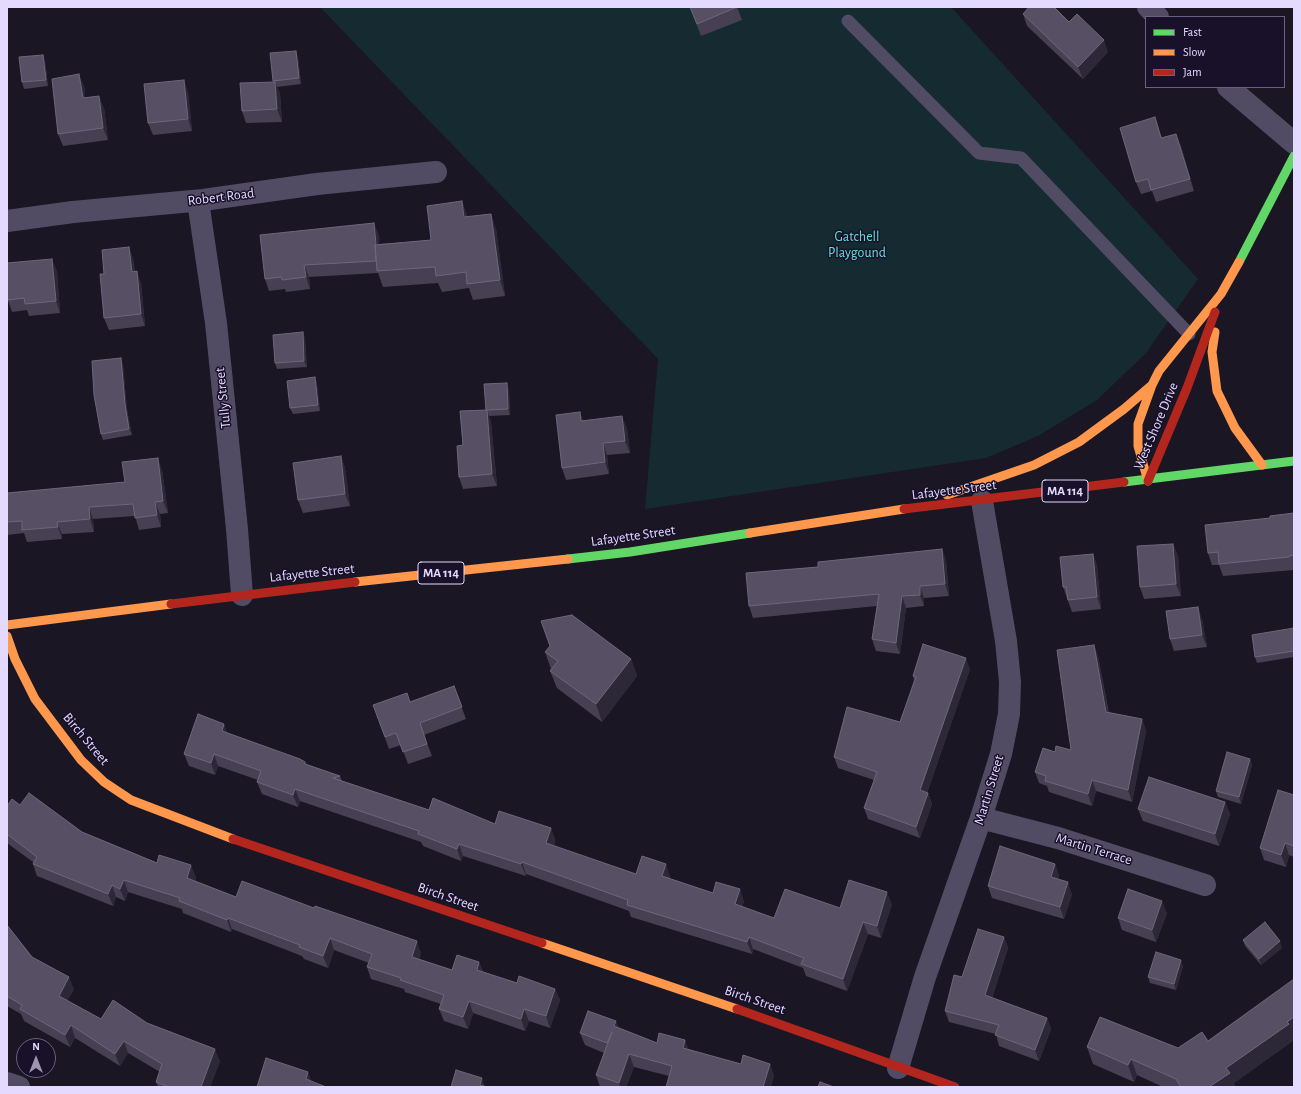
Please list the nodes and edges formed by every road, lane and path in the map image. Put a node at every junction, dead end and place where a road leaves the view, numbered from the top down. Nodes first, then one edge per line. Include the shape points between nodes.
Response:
1 (1148, 7) edge
2 (1157, 16) edge
3 (848, 21) dead end
4 (1229, 88) edge
5 (1294, 143) edge
6 (1294, 156) edge
7 (436, 172) dead end
8 (198, 201) junction
9 (7, 221) edge
10 (1221, 294) junction
11 (1189, 334) junction
12 (1152, 385) junction
13 (1294, 461) edge
14 (1262, 465) junction
15 (1148, 480) junction
16 (982, 501) junction
17 (900, 510) junction
18 (242, 595) junction
19 (7, 625) edge
20 (7, 636) edge
21 (981, 818) junction
22 (1204, 884) dead end
23 (898, 1068) junction
24 (7, 1083) edge
25 (19, 1087) edge
26 (955, 1087) edge

1 - 2 street
3 - 11 lane via 979,153 1021,158
4 - 5 street
6 - 10 main road, West Shore Drive
7 - 8 street, Robert Road via 317,184
8 - 9 street, Robert Road via 73,212
8 - 18 street, Tully Street via 216,323
10 - 11 main road, West Shore Drive
10 - 14 main road via 1212,352 1217,391 1235,428
10 - 15 main road, West Shore Drive via 1187,388
11 - 12 main road, West Shore Drive via 1159,371
12 - 15 main road, West Shore Drive via 1138,424 1138,446
12 - 17 main road via 1079,442 1034,465
13 - 14 main road, Lafayette Street / MA 114
14 - 15 main road, Lafayette Street / MA 114
15 - 16 main road, Lafayette Street / MA 114
16 - 17 main road, Lafayette Street / MA 114
16 - 21 street, Martin Street via 1006,642 1010,682 1001,754
17 - 18 main road, Lafayette Street / MA 114 via 630,552
18 - 19 main road, Lafayette Street / MA 114
20 - 23 main road, Birch Street via 15,659 35,699 57,729 81,760 104,782 131,800 215,833 689,992
21 - 22 street, Martin Terrace via 1058,838
21 - 23 street, Martin Street via 925,977
23 - 26 main road, Birch Street
24 - 25 street

